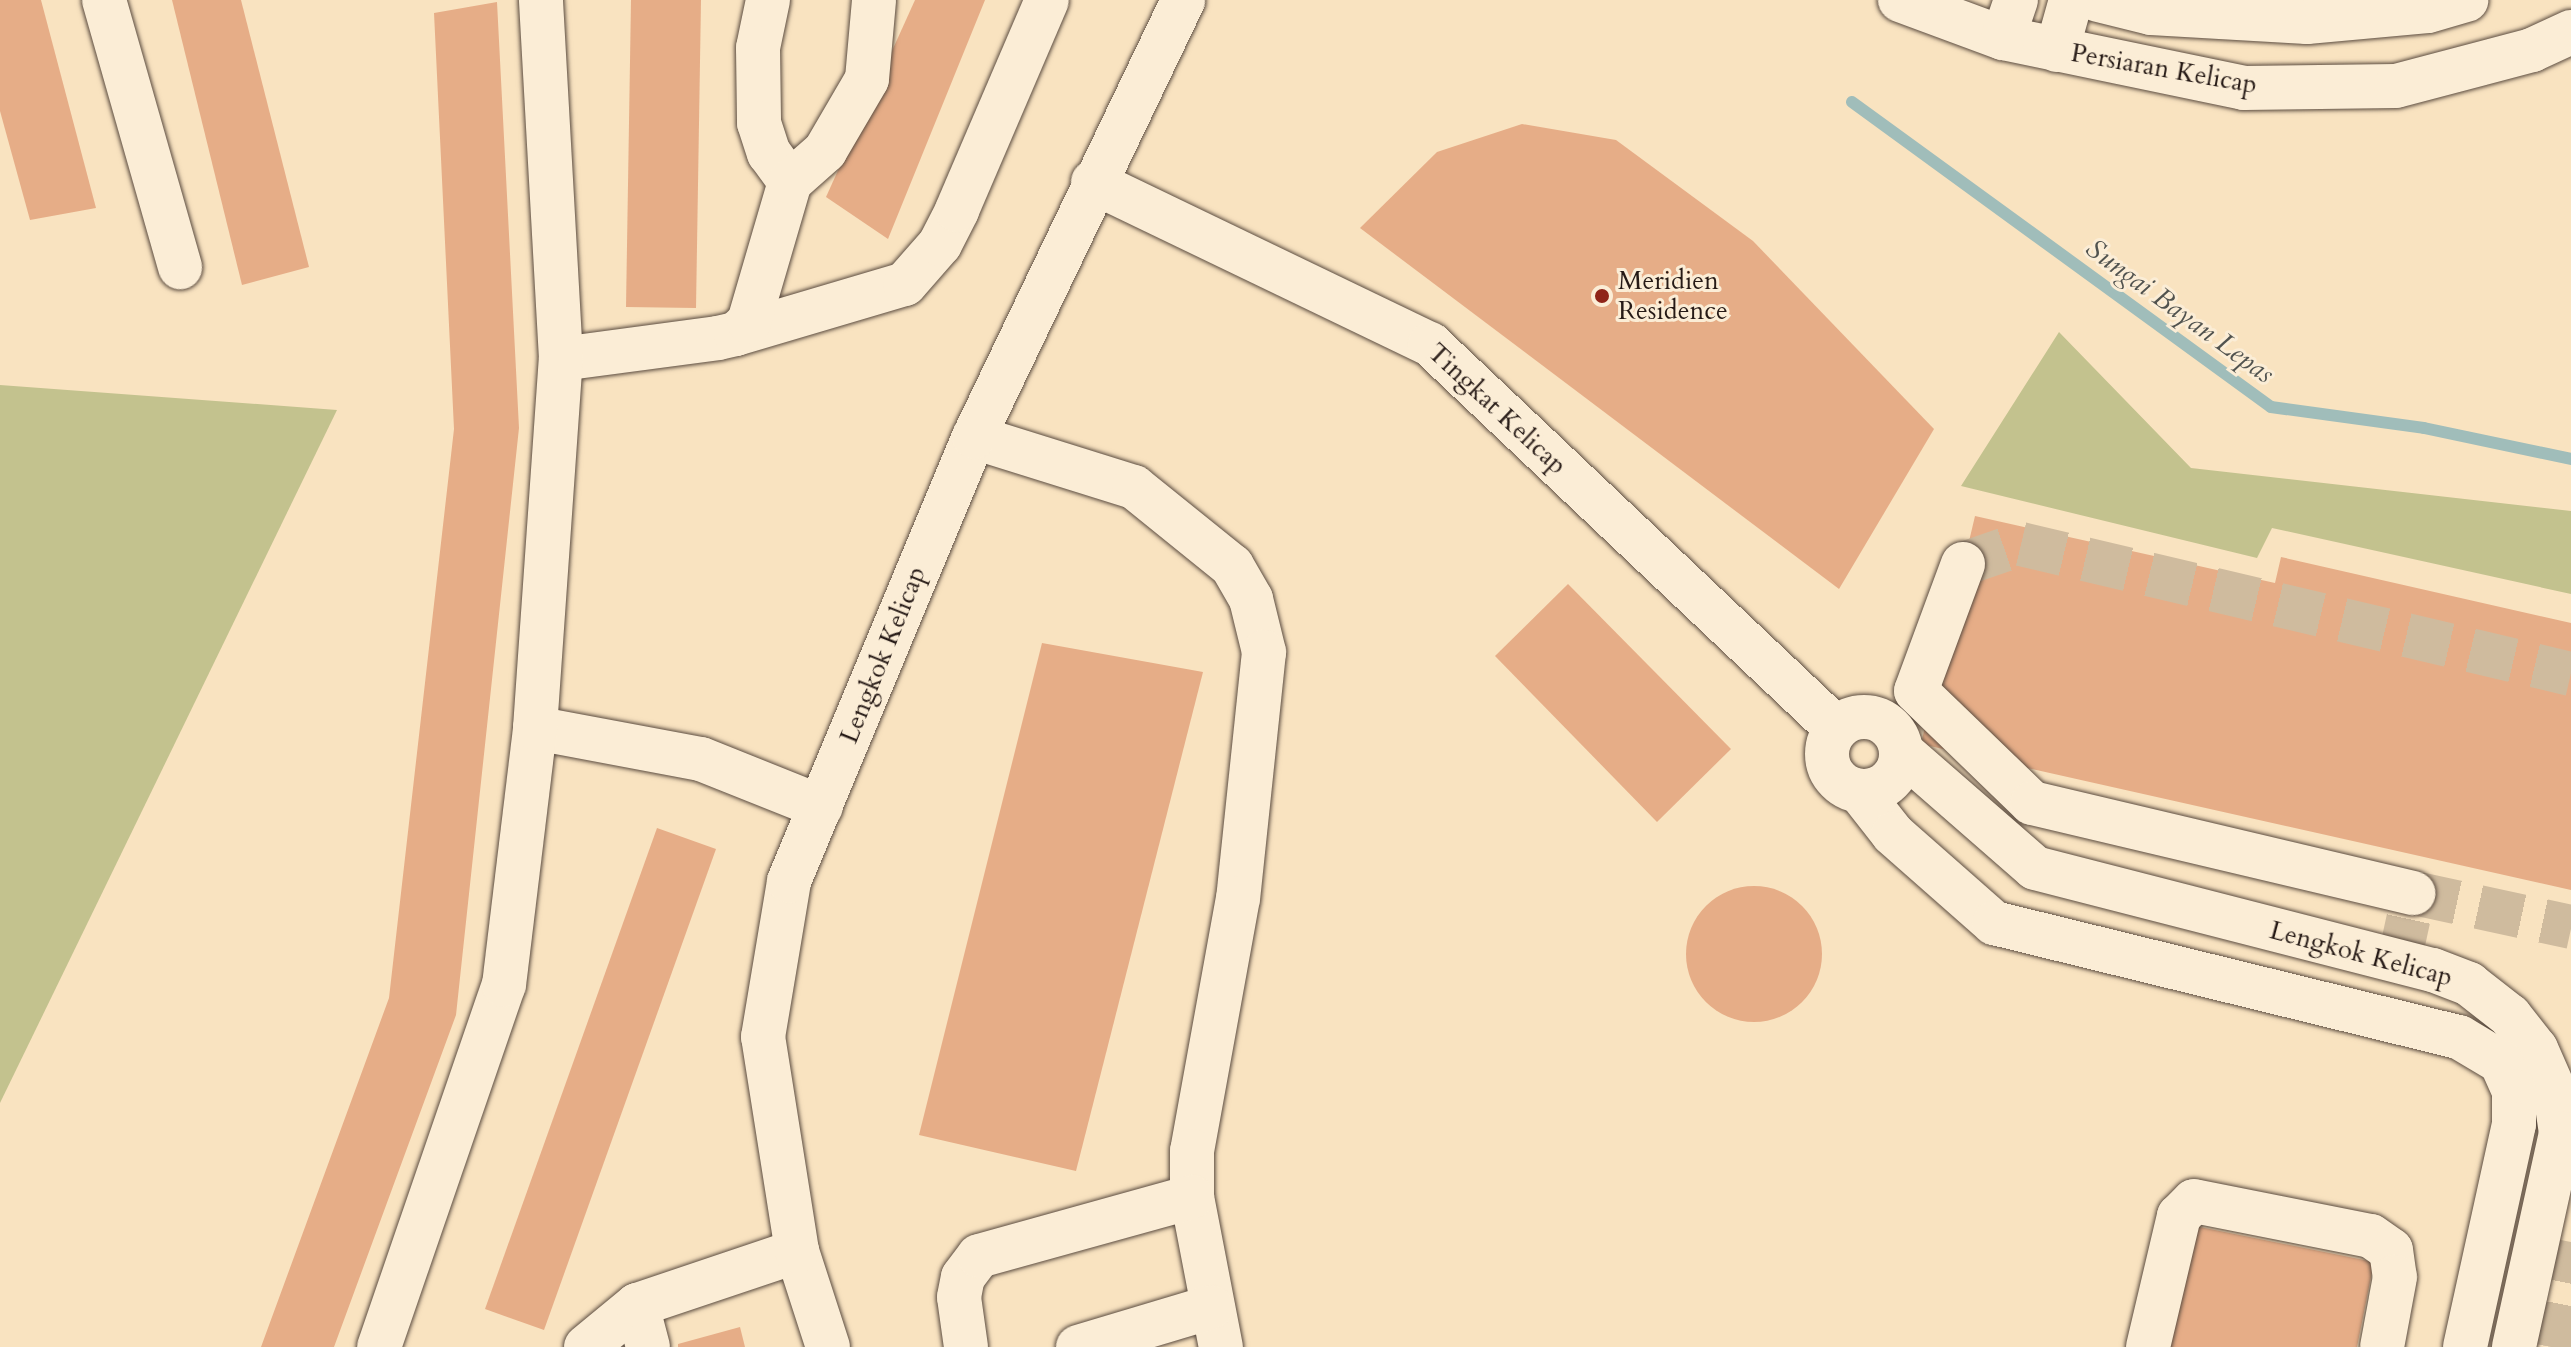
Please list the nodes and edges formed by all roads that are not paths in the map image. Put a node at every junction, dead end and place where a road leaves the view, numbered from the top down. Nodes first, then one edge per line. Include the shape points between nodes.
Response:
1 (104, 0) edge
2 (541, 0) edge
3 (768, 0) edge
4 (874, 0) edge
5 (1047, 0) edge
6 (1183, 0) edge
7 (1900, 0) edge
8 (2071, 0) edge
9 (2098, 0) edge
10 (2466, 0) edge
11 (2009, 19) edge
12 (2571, 32) edge
13 (2057, 50) junction
14 (790, 182) junction
15 (1093, 182) junction
16 (180, 267) dead end
17 (736, 334) junction
18 (561, 359) junction
19 (974, 437) junction
20 (1963, 564) dead end
21 (535, 728) junction
22 (1837, 729) junction
23 (1902, 752) junction
24 (1860, 792) junction
25 (821, 807) junction
26 (2343, 877) junction
27 (2414, 893) dead end
28 (2330, 944) junction
29 (1192, 1197) junction
30 (797, 1251) junction
31 (637, 1305) junction
32 (1216, 1327) edge
33 (379, 1347) edge
34 (586, 1347) edge
35 (648, 1347) edge
36 (828, 1347) edge
37 (966, 1347) edge
38 (1078, 1347) edge
39 (2148, 1347) edge
40 (2382, 1347) edge
41 (2465, 1347) edge
42 (2514, 1347) edge

1 - 16 street
2 - 18 street
3 - 14 street via 758,48 759,123 769,153
4 - 14 street via 867,79 825,151
5 - 17 street via 940,244 905,284
6 - 15 street, Lengkok Kelicap
7 - 11 street, Persiaran Kelicap
8 - 13 street
9 - 10 street, Persiaran Kelicap via 2151,13 2307,22 2428,11
11 - 13 street, Persiaran Kelicap
12 - 13 street, Persiaran Kelicap via 2532,50 2396,86 2244,88
14 - 17 street via 749,322
15 - 19 street, Lengkok Kelicap
15 - 22 street, Tingkat Kelicap via 1430,344
17 - 18 street
18 - 21 street
19 - 25 street, Lengkok Kelicap
19 - 29 street via 1134,487 1232,566 1251,599 1264,652 1238,898 1192,1151
20 - 26 street via 1916,691 2032,803
21 - 25 street via 701,759
21 - 33 street via 504,985
22 - 23 street via 1855,718 1878,719 1895,732
22 - 24 street via 1827,747 1829,768 1841,784
23 - 24 street via 1896,774 1880,789
23 - 28 street, Lengkok Kelicap via 2035,868
24 - 41 street via 1893,834 1994,923 2459,1037 2501,1062 2514,1091 2514,1124
25 - 30 street, Lengkok Kelicap via 789,881 763,1037
26 - 27 street
26 - 28 street
28 - 42 street, Lengkok Kelicap via 2469,984 2510,1016 2542,1063 2555,1092 2561,1133
29 - 32 street
29 - 37 street via 979,1256 963,1277 959,1297
30 - 31 street
30 - 36 street, Lengkok Kelicap
31 - 34 street
31 - 35 street
32 - 38 street
39 - 40 street via 2179,1216 2194,1201 2371,1236 2391,1250 2395,1277

